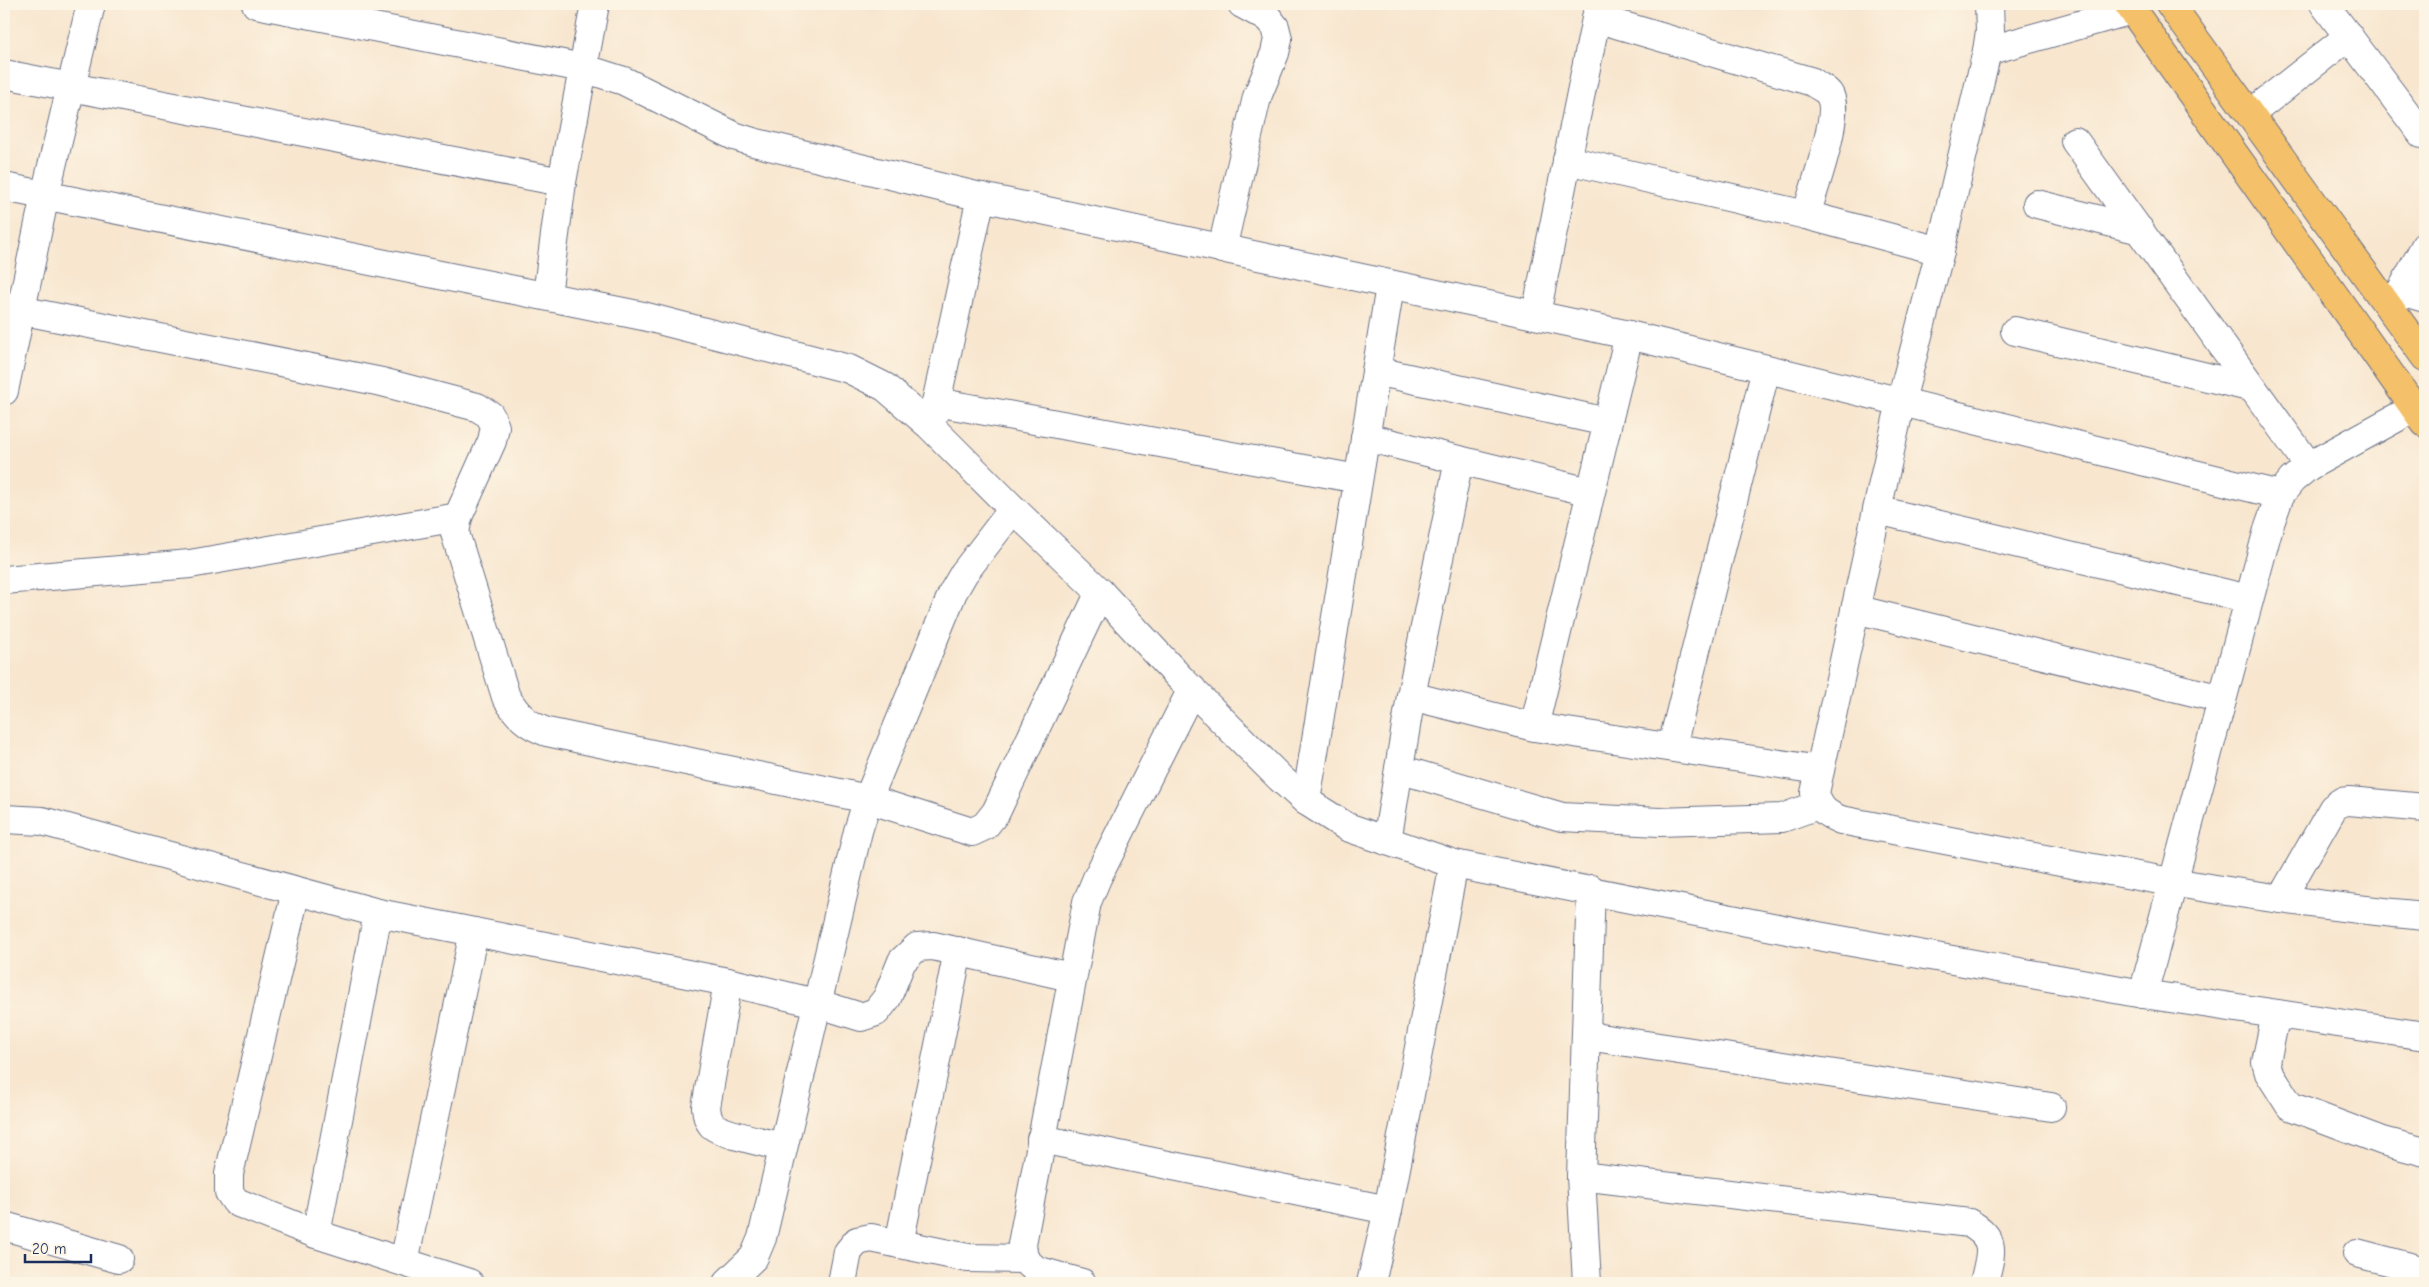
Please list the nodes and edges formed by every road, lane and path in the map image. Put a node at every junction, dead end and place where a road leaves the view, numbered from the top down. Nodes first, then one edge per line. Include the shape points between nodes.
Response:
1 (91, 4) edge
2 (256, 4) edge
3 (594, 4) edge
4 (1242, 4) edge
5 (1989, 4) edge
6 (2170, 4) edge
7 (2324, 4) edge
8 (2130, 7) edge
9 (1597, 11) edge
10 (2349, 36) junction
11 (1987, 51) junction
12 (583, 68) junction
13 (4, 74) edge
14 (72, 86) junction
15 (2250, 114) junction
16 (2422, 134) dead end
17 (2075, 141) dead end
18 (1567, 160) junction
19 (562, 182) junction
20 (4, 187) edge
21 (45, 195) junction
22 (981, 197) junction
23 (2037, 204) dead end
24 (1806, 214) junction
25 (2140, 230) junction
26 (2425, 246) edge
27 (1222, 249) junction
28 (1940, 251) junction
29 (1390, 286) junction
30 (547, 295) junction
31 (2406, 300) edge
32 (12, 308) edge
33 (1536, 314) junction
34 (2015, 331) dead end
35 (1629, 335) junction
36 (2425, 357) edge
37 (1766, 369) junction
38 (1376, 371) junction
39 (2253, 388) junction
40 (4, 391) edge
41 (1901, 401) junction
42 (2422, 411) edge
43 (933, 414) junction
44 (1607, 422) junction
45 (1366, 437) junction
46 (1459, 460) junction
47 (2310, 466) junction
48 (1358, 479) junction
49 (1590, 492) junction
50 (2280, 495) junction
51 (1013, 509) junction
52 (1877, 510) junction
53 (458, 517) junction
54 (4, 580) edge
55 (1100, 592) junction
56 (2249, 599) junction
57 (1855, 609) junction
58 (1192, 689) junction
59 (1411, 696) junction
60 (2222, 699) junction
61 (1534, 727) junction
62 (1672, 746) junction
63 (1399, 769) junction
64 (1820, 770) junction
65 (868, 800) junction
66 (1306, 801) junction
67 (1818, 805) junction
68 (2425, 808) edge
69 (4, 819) edge
70 (1387, 841) junction
71 (1454, 864) junction
72 (2173, 882) junction
73 (1591, 889) junction
74 (296, 891) junction
75 (2281, 899) junction
76 (378, 913) junction
77 (2425, 916) edge
78 (474, 932) junction
79 (958, 951) junction
80 (1071, 977) junction
81 (728, 982) junction
82 (2143, 994) junction
83 (816, 1003) junction
84 (2276, 1014) junction
85 (1587, 1036) junction
86 (2425, 1036) edge
87 (2051, 1107) dead end
88 (1041, 1139) junction
89 (783, 1148) junction
90 (2425, 1152) edge
91 (1581, 1176) junction
92 (1388, 1210) junction
93 (4, 1226) edge
94 (316, 1234) junction
95 (899, 1244) junction
96 (2357, 1254) dead end
97 (119, 1258) dead end
98 (1024, 1259) junction
99 (404, 1262) junction
100 (2425, 1271) edge
101 (469, 1283) edge
102 (727, 1283) edge
103 (842, 1283) edge
104 (1082, 1283) edge
105 (1370, 1283) edge
106 (1587, 1283) edge
107 (1984, 1283) edge

1 - 14 street
2 - 12 street
3 - 12 street
4 - 27 street via 1268,18 1278,39 1257,97
5 - 11 street
6 - 15 main road
7 - 10 street
8 - 11 street
8 - 42 main road
9 - 18 street
9 - 24 street via 1813,82 1828,93 1834,108 1831,127
10 - 15 street
10 - 16 street
11 - 28 street
12 - 19 street
12 - 22 street via 624,81 734,136
13 - 14 street
14 - 19 street
14 - 21 street
15 - 31 main road
17 - 25 street
18 - 24 street
18 - 33 street
19 - 30 street
20 - 21 street
21 - 30 street
21 - 32 street
22 - 27 street
22 - 43 street
23 - 25 street
24 - 28 street
25 - 39 street
26 - 31 street
27 - 29 street
28 - 41 street
29 - 33 street
29 - 38 street
30 - 43 street via 849,369
31 - 36 main road
32 - 40 street
32 - 53 street via 382,382 477,407 490,415 495,427
33 - 35 street
34 - 39 street
35 - 37 street
35 - 44 street
37 - 41 street
37 - 62 street
38 - 44 street
38 - 45 street
39 - 47 street
41 - 50 street
41 - 52 street
42 - 47 street
43 - 48 street
43 - 51 street
44 - 49 street
45 - 46 street
45 - 48 street
46 - 49 street
46 - 59 street
47 - 50 street
48 - 66 street
49 - 61 street
50 - 56 street
51 - 55 street
51 - 65 street via 953,592
52 - 56 street
52 - 57 street
53 - 54 street via 190,564
53 - 65 street via 455,533 458,546 506,698 530,726
55 - 58 street
55 - 65 street via 996,812 985,826 972,832 956,829
56 - 60 street
57 - 60 street
57 - 64 street
58 - 66 street
58 - 80 street via 1097,878 1082,920
59 - 61 street
59 - 63 street
60 - 72 street
61 - 62 street
62 - 64 street
63 - 67 street via 1562,817 1659,822 1782,818
63 - 70 street
64 - 67 street via 1815,793
65 - 83 street
66 - 70 street via 1347,827
67 - 72 street via 1827,815 1841,820
68 - 75 street via 2340,802 2333,808
69 - 74 street via 42,821
70 - 71 street
71 - 73 street
71 - 92 street
72 - 75 street
72 - 82 street
73 - 82 street via 1818,936
73 - 85 street
74 - 76 street
74 - 94 street via 229,1174 229,1192 236,1202
75 - 77 street
76 - 78 street
76 - 94 street
78 - 81 street
78 - 99 street
79 - 80 street
79 - 83 street via 933,946 917,947 902,961 887,998 876,1012 861,1017
79 - 95 street
80 - 88 street
81 - 83 street
81 - 89 street via 706,1107 707,1118 713,1126 723,1130
82 - 84 street
83 - 89 street
84 - 86 street
84 - 90 street via 2266,1062 2268,1073 2290,1106 2383,1141
85 - 87 street
85 - 91 street
88 - 92 street
88 - 98 street via 1022,1244
89 - 102 street via 762,1238 754,1257
91 - 106 street
91 - 107 street via 1969,1223 1983,1230 1989,1240
92 - 105 street
93 - 97 street
94 - 99 street
95 - 98 street via 968,1258
95 - 103 street via 871,1238 857,1241 848,1252
96 - 100 street
98 - 104 street via 1036,1270
99 - 101 street

